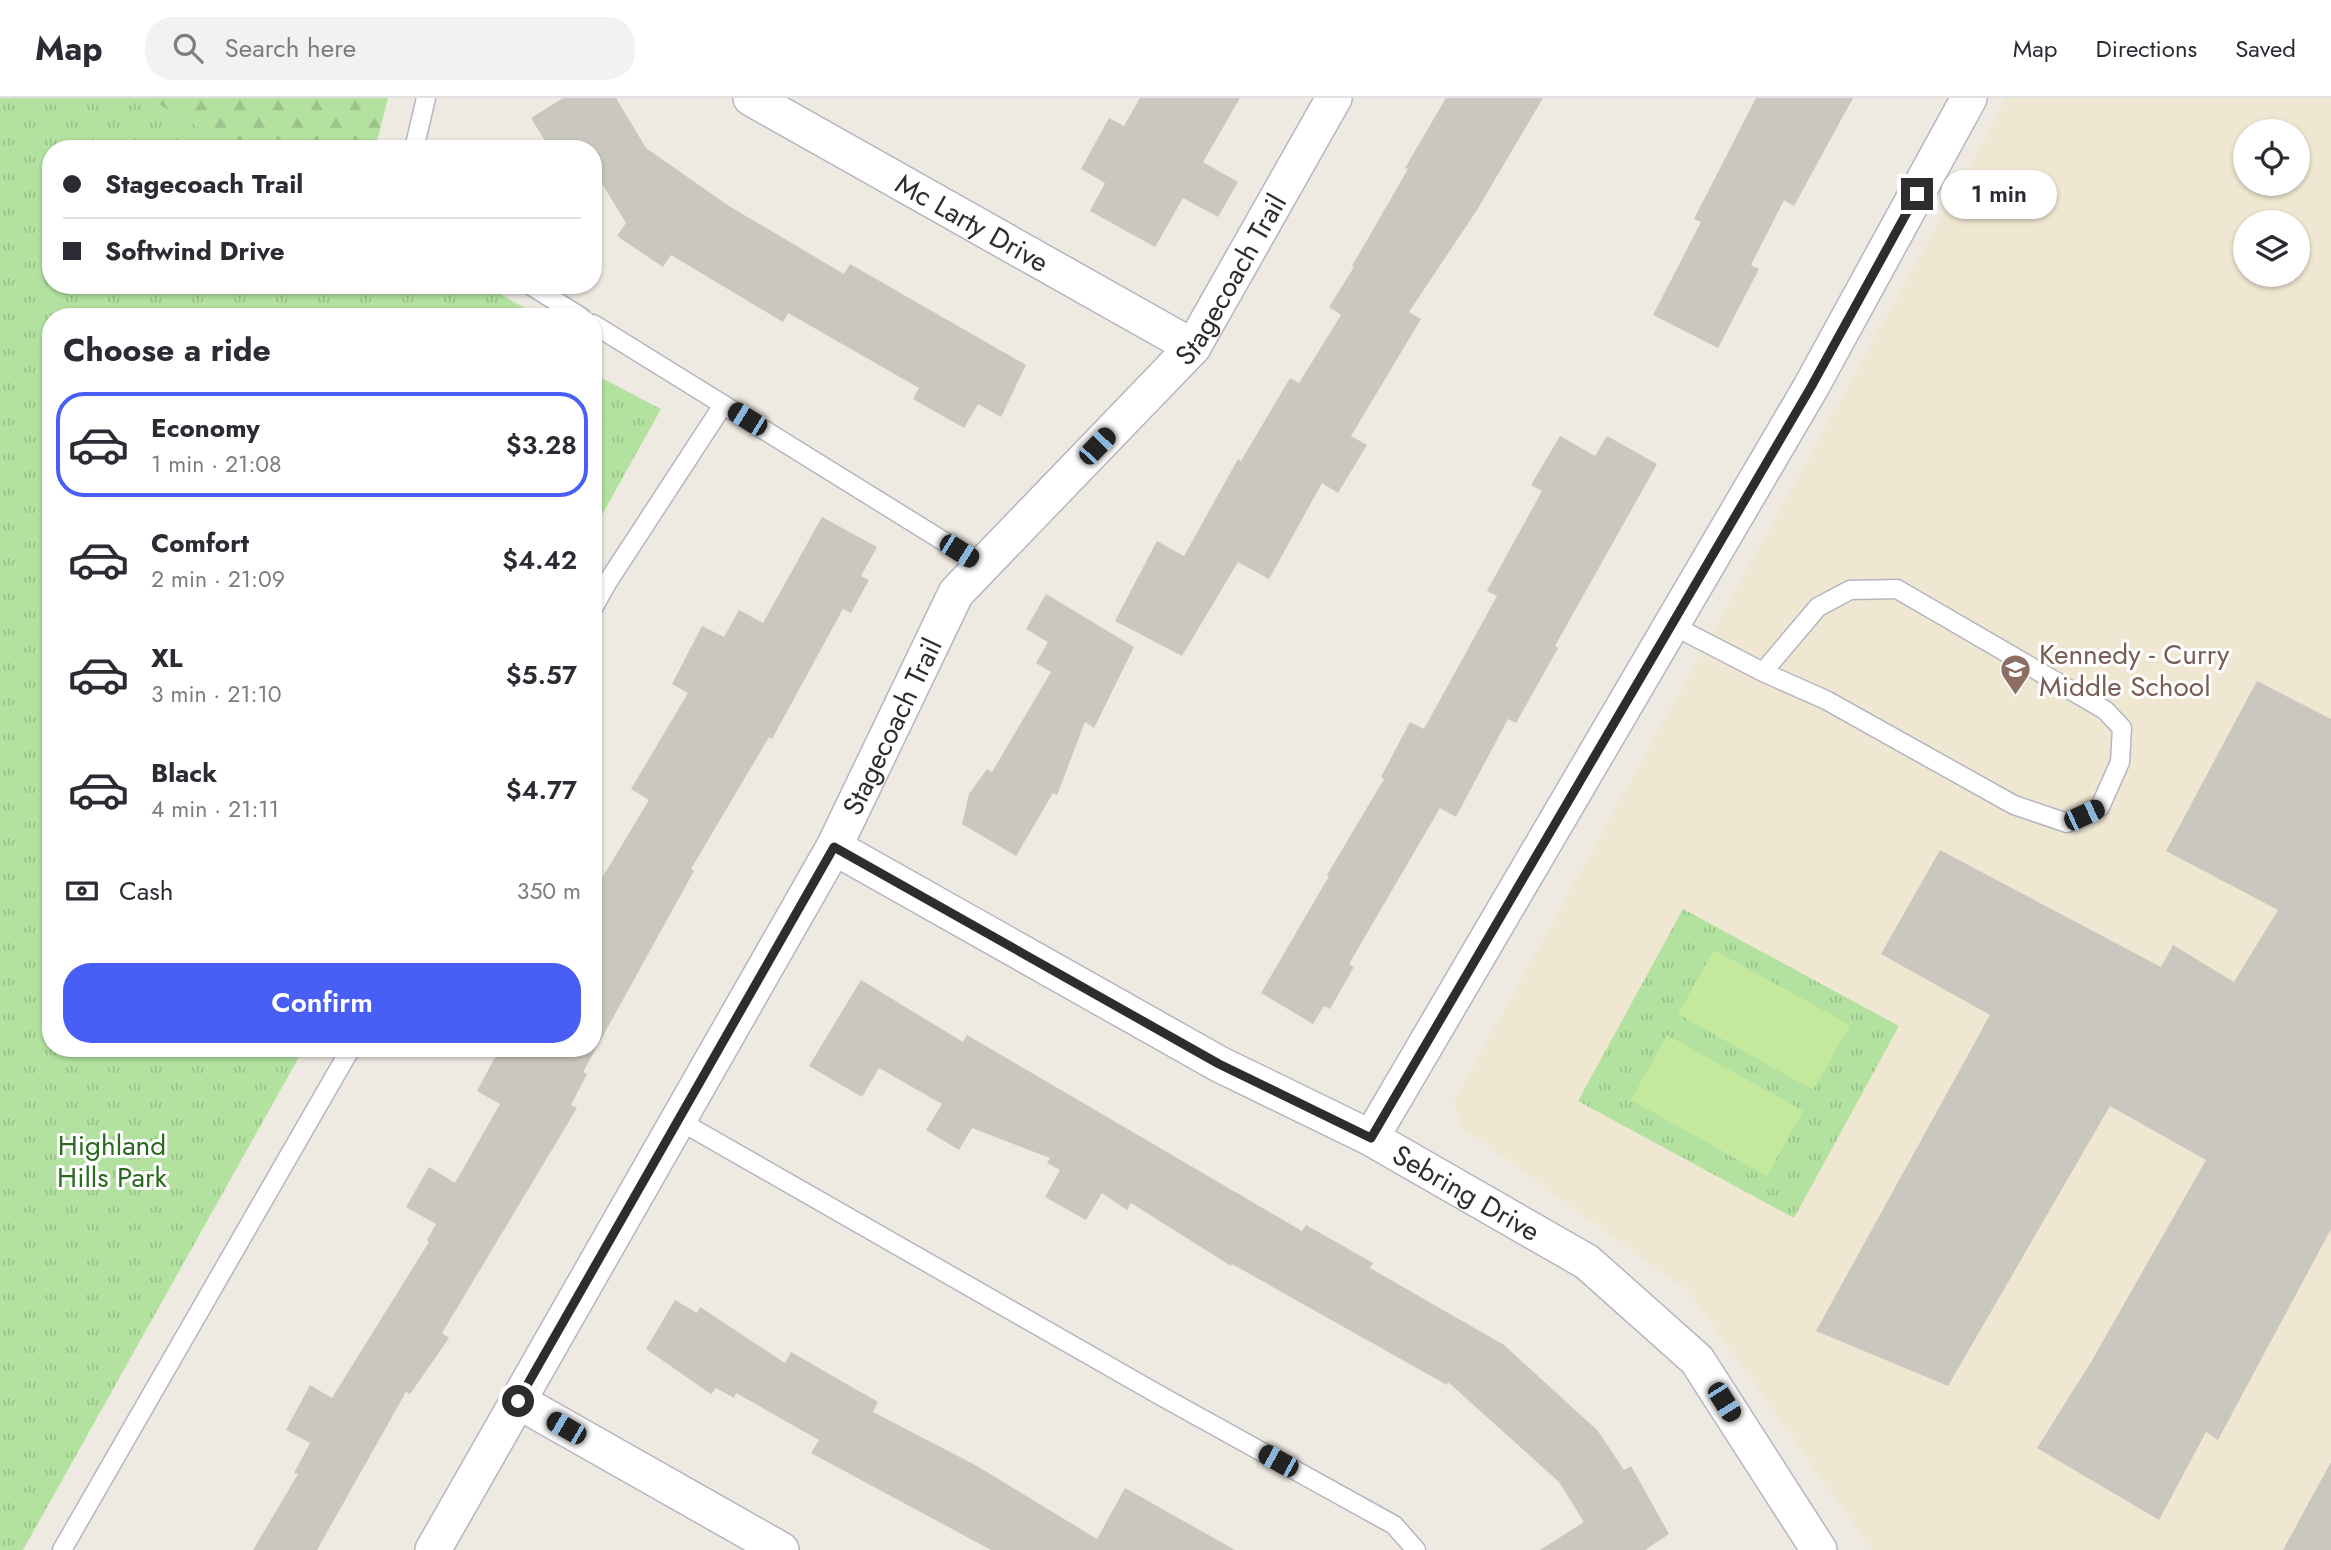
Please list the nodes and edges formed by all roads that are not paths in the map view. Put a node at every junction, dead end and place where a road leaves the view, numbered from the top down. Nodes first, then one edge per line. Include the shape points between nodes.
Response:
1 (426, 98) edge
2 (751, 98) edge
3 (1334, 98) edge
4 (1969, 98) edge
5 (416, 140) edge
6 (544, 294) edge
7 (567, 308) edge
8 (602, 330) edge
9 (1192, 347) junction
10 (723, 405) junction
11 (982, 565) junction
12 (602, 592) edge
13 (1672, 625) junction
14 (1763, 672) junction
15 (834, 847) junction
16 (346, 1057) edge
17 (678, 1120) junction
18 (1371, 1138) junction
19 (518, 1401) junction
20 (62, 1550) edge
21 (433, 1550) edge
22 (781, 1550) edge
23 (1416, 1550) edge
24 (1819, 1550) edge

1 - 5 lane
2 - 9 street, Mc Larty Drive
3 - 9 street, Stagecoach Trail
4 - 13 street via 1811,387
6 - 7 lane
8 - 10 lane
9 - 11 street, Stagecoach Trail
10 - 11 lane
10 - 12 lane
11 - 15 street, Stagecoach Trail via 956,593
13 - 14 lane
13 - 18 street
14 - 14 lane via 1826,700 2014,805 2067,823 2100,807 2120,762 2122,728 2105,709 1897,589 1850,590 1818,607
15 - 17 street, Stagecoach Trail
15 - 18 street, Sebring Drive via 1219,1064
16 - 20 lane
17 - 19 street, Stagecoach Trail
17 - 23 lane via 1394,1525
18 - 24 street, Sebring Drive via 1587,1262 1697,1360
19 - 21 street, Stagecoach Trail
19 - 22 street

